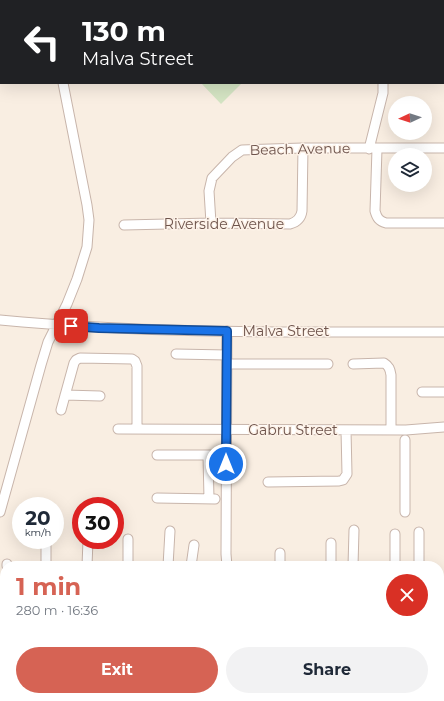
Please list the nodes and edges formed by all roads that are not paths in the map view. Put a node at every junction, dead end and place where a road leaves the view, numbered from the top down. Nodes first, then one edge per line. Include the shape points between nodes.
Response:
1 (63, 84) edge
2 (383, 84) edge
3 (303, 148) junction
4 (444, 148) edge
5 (373, 149) junction
6 (211, 223) junction
7 (444, 223) edge
8 (124, 225) dead end
9 (0, 320) edge
10 (57, 324) junction
11 (227, 331) junction
12 (444, 332) edge
13 (176, 354) dead end
14 (227, 360) junction
15 (328, 364) dead end
16 (353, 364) dead end
17 (422, 392) dead end
18 (444, 392) edge
19 (65, 395) junction
20 (100, 396) dead end
21 (61, 410) dead end
22 (444, 427) edge
23 (118, 429) dead end
24 (137, 429) junction
25 (226, 429) junction
26 (346, 430) junction
27 (391, 430) junction
28 (405, 435) junction
29 (157, 455) dead end
30 (210, 458) junction
31 (226, 464) junction
32 (268, 482) dead end
33 (157, 498) dead end
34 (0, 512) edge
35 (405, 512) dead end
36 (354, 530) dead end
37 (170, 531) dead end
38 (419, 532) dead end
39 (395, 534) dead end
40 (128, 538) dead end
41 (331, 543) dead end
42 (194, 545) dead end
43 (46, 549) edge
44 (88, 549) edge
45 (280, 553) dead end
46 (46, 561) edge
47 (87, 561) edge
48 (128, 561) edge
49 (168, 561) edge
50 (192, 561) edge
51 (227, 561) edge
52 (280, 561) edge
53 (331, 561) edge
54 (353, 561) edge
55 (395, 561) edge
56 (419, 561) edge

1 - 10 street via 89,220 86,247 77,279
2 - 5 street
3 - 5 street, Beach Avenue
3 - 6 street, Beach Avenue via 245,149 236,154 212,178
3 - 6 street, Riverside Avenue via 302,211 298,220 290,224
4 - 5 street, Beach Avenue
5 - 7 street via 375,211 378,220 386,223
6 - 8 street, Riverside Avenue
9 - 10 street, Malva Street
10 - 11 street, Malva Street via 99,328
10 - 34 street via 41,365
11 - 12 street, Malva Street
11 - 14 street
13 - 14 street
14 - 15 street
14 - 25 street
16 - 27 street via 384,364 390,370
17 - 18 street
19 - 20 street
19 - 21 street
19 - 24 street via 76,360 132,359 137,366
22 - 28 street, Gabru Street
23 - 24 street, Gabru Street
24 - 25 street, Gabru Street
25 - 26 street, Gabru Street
25 - 31 street
26 - 27 street, Gabru Street
26 - 32 street via 347,470 343,480
27 - 28 street, Gabru Street
28 - 35 street
29 - 30 street
30 - 31 street
30 - 33 street via 212,499
31 - 51 street
36 - 54 street
37 - 49 street
38 - 56 street
39 - 55 street
40 - 48 street
41 - 53 street
42 - 50 street
43 - 46 street
44 - 47 street
45 - 52 street

